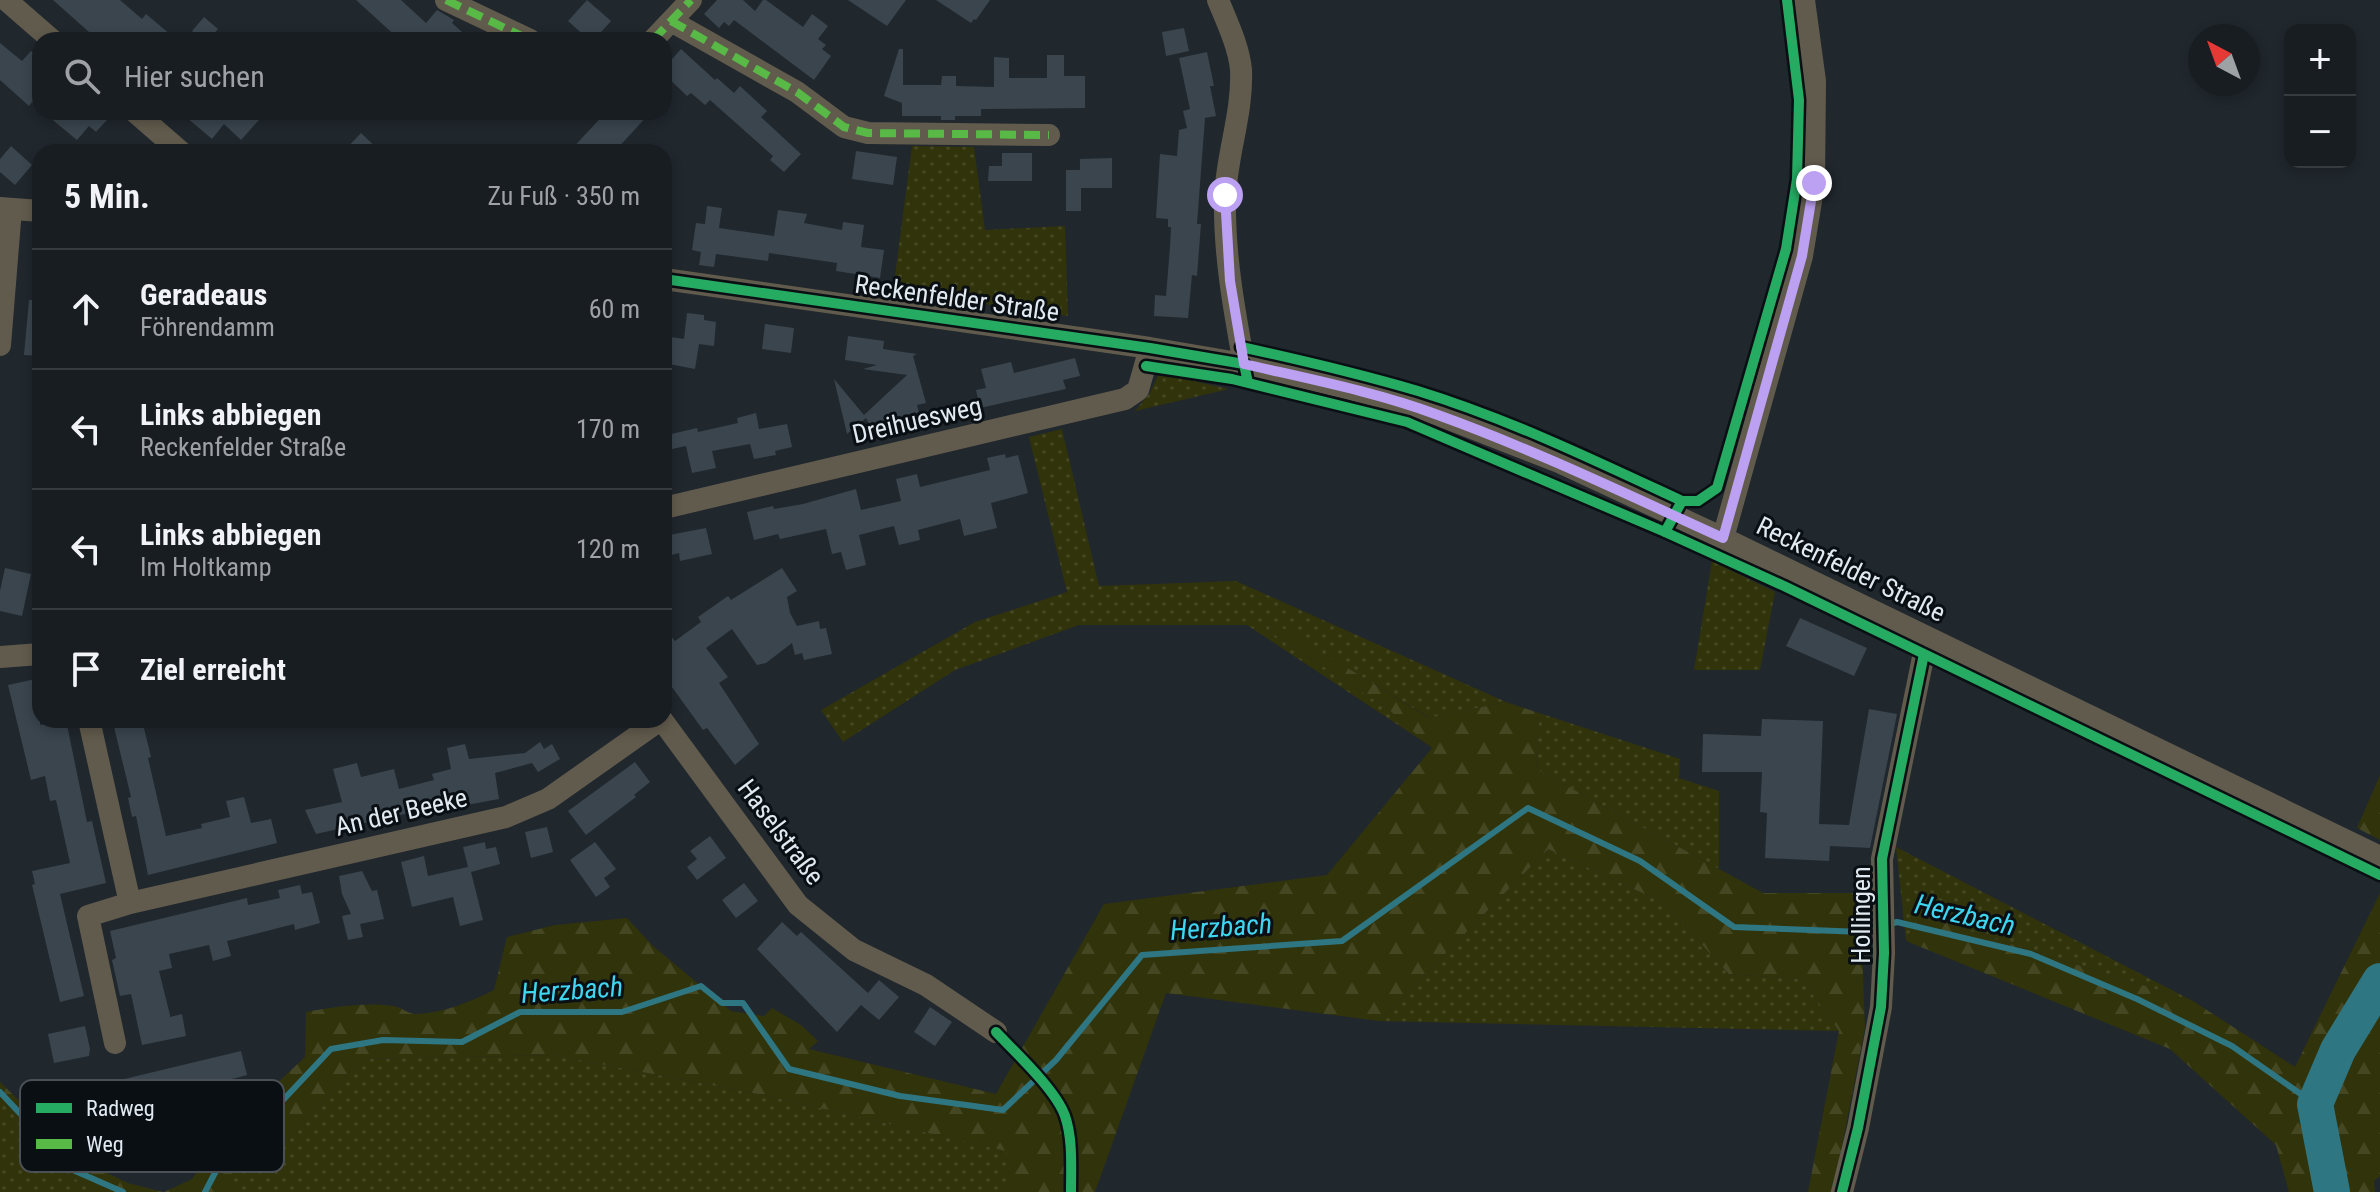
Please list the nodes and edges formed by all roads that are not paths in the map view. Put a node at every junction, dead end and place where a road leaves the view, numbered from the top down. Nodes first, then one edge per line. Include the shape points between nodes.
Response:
1 (6, 0) edge
2 (446, 0) edge
3 (691, 0) edge
4 (1218, 0) edge
5 (1804, 0) edge
6 (671, 21) junction
7 (43, 32) edge
8 (513, 32) edge
9 (661, 32) edge
10 (144, 120) edge
11 (1049, 135) dead end
12 (172, 144) edge
13 (5, 209) edge
14 (32, 211) edge
15 (672, 280) edge
16 (0, 345) edge
17 (1150, 348) junction
18 (1244, 364) junction
19 (672, 506) edge
20 (1723, 538) junction
21 (1927, 638) junction
22 (32, 655) edge
23 (0, 657) edge
24 (91, 728) edge
25 (650, 728) edge
26 (667, 728) edge
27 (2380, 857) edge
28 (130, 903) junction
29 (996, 1032) dead end
30 (115, 1043) dead end
31 (1842, 1192) edge

1 - 7 street
2 - 8 street
3 - 6 street
4 - 18 street via 1241,69 1225,195 1230,281
5 - 20 street via 1815,81 1814,183 1802,256
6 - 9 street
6 - 11 street via 797,92 844,127 868,133
10 - 12 street
13 - 14 street
13 - 16 street
15 - 17 street, Reckenfelder Straße
17 - 18 street, Reckenfelder Straße
17 - 19 street, Dreihuesweg via 1138,390 1125,399
18 - 20 street, Reckenfelder Straße via 1436,414 1559,462
20 - 21 street, Reckenfelder Straße
21 - 27 street, Reckenfelder Straße
21 - 31 street, Hollingen via 1882,859 1881,1007
22 - 23 street
24 - 28 street
25 - 28 street, An der Beeke via 548,799 506,817
26 - 29 street, Haselstraße via 798,905 854,950 926,985
28 - 30 street, An der Beeke via 88,916

